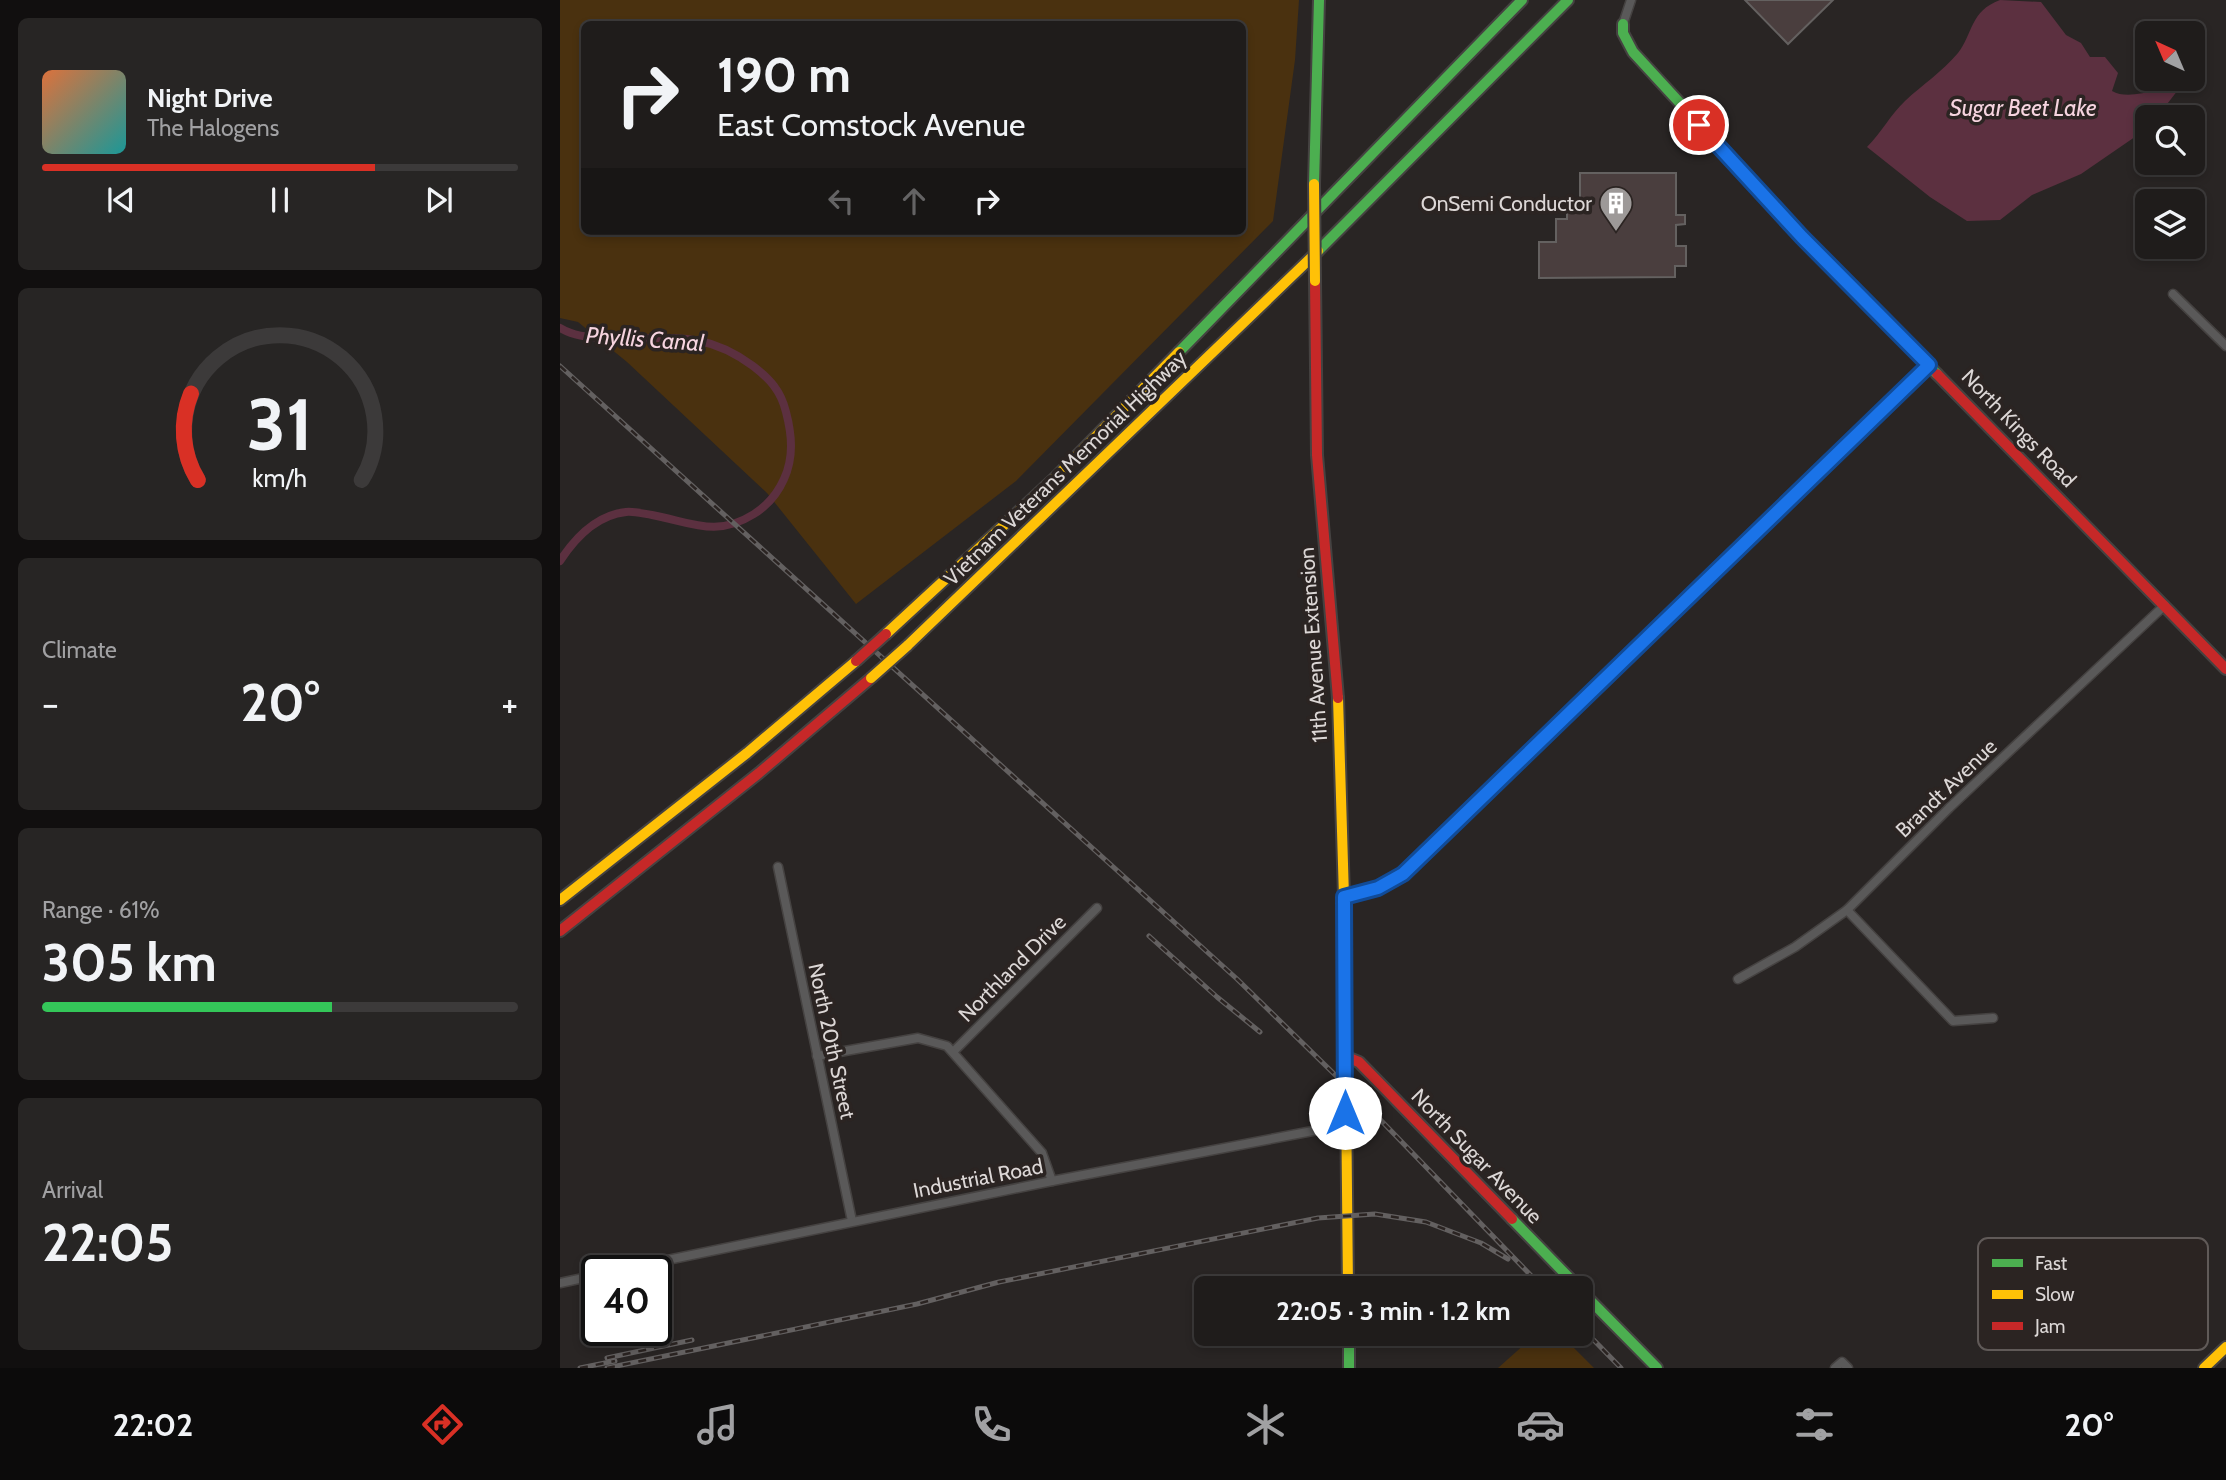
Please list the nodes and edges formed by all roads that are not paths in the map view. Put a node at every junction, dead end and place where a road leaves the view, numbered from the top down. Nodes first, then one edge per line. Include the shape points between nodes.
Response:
1 (1319, 0) edge
2 (1522, 0) edge
3 (1568, 0) edge
4 (1631, 0) edge
5 (1623, 24) joint
6 (1315, 253) junction
7 (2173, 294) dead end
8 (2226, 346) edge
9 (1929, 365) junction
10 (2165, 605) junction
11 (2226, 669) edge
12 (644, 834) junction
13 (778, 867) dead end
14 (560, 891) edge
15 (1344, 897) junction
16 (560, 900) edge
17 (1097, 908) dead end
18 (1847, 910) junction
19 (560, 932) edge
20 (1738, 979) dead end
21 (1993, 1018) dead end
22 (953, 1052) junction
23 (817, 1056) junction
24 (1344, 1056) junction
25 (1344, 1125) junction
26 (1052, 1181) junction
27 (852, 1221) junction
28 (672, 1259) edge
29 (1348, 1276) edge
30 (1566, 1276) edge
31 (581, 1278) edge
32 (560, 1283) edge
33 (1593, 1303) edge
34 (1349, 1346) edge
35 (2226, 1347) edge
36 (1349, 1368) edge
37 (1657, 1368) edge
38 (2204, 1368) edge

1 - 6 main road, 11th Avenue Extension, bridge
2 - 12 main road, Vietnam Veterans Memorial Highway, bridge via 1056,477 856,661
3 - 6 main road, Vietnam Veterans Memorial Highway
4 - 5 street
5 - 9 main road, North Kings Road via 1633,52 1683,108
6 - 15 main road, 11th Avenue Extension, bridge via 1317,455 1338,682
6 - 19 main road, Vietnam Veterans Memorial Highway, bridge via 871,678
7 - 8 street
9 - 10 main road, North Kings Road
9 - 15 street via 1403,874 1378,888
10 - 11 main road, North Kings Road
10 - 18 street, Brandt Avenue
12 - 14 main road
12 - 16 main road
13 - 23 street, North 20th Street
15 - 24 main road, 11th Avenue Extension
17 - 22 street, Northland Drive
18 - 20 street, Brandt Avenue
18 - 21 street via 1953,1021
22 - 23 street via 918,1038
22 - 26 street via 1042,1153
23 - 27 street, North 20th Street
24 - 25 main road, 11th Avenue Extension
24 - 30 main road, North Sugar Avenue via 1359,1062
25 - 26 street, Industrial Road
25 - 29 main road, 11th Avenue Extension
26 - 27 street, Industrial Road
27 - 28 street, Industrial Road
31 - 32 street
33 - 37 main road, North Sugar Avenue
34 - 36 main road
35 - 38 main road

